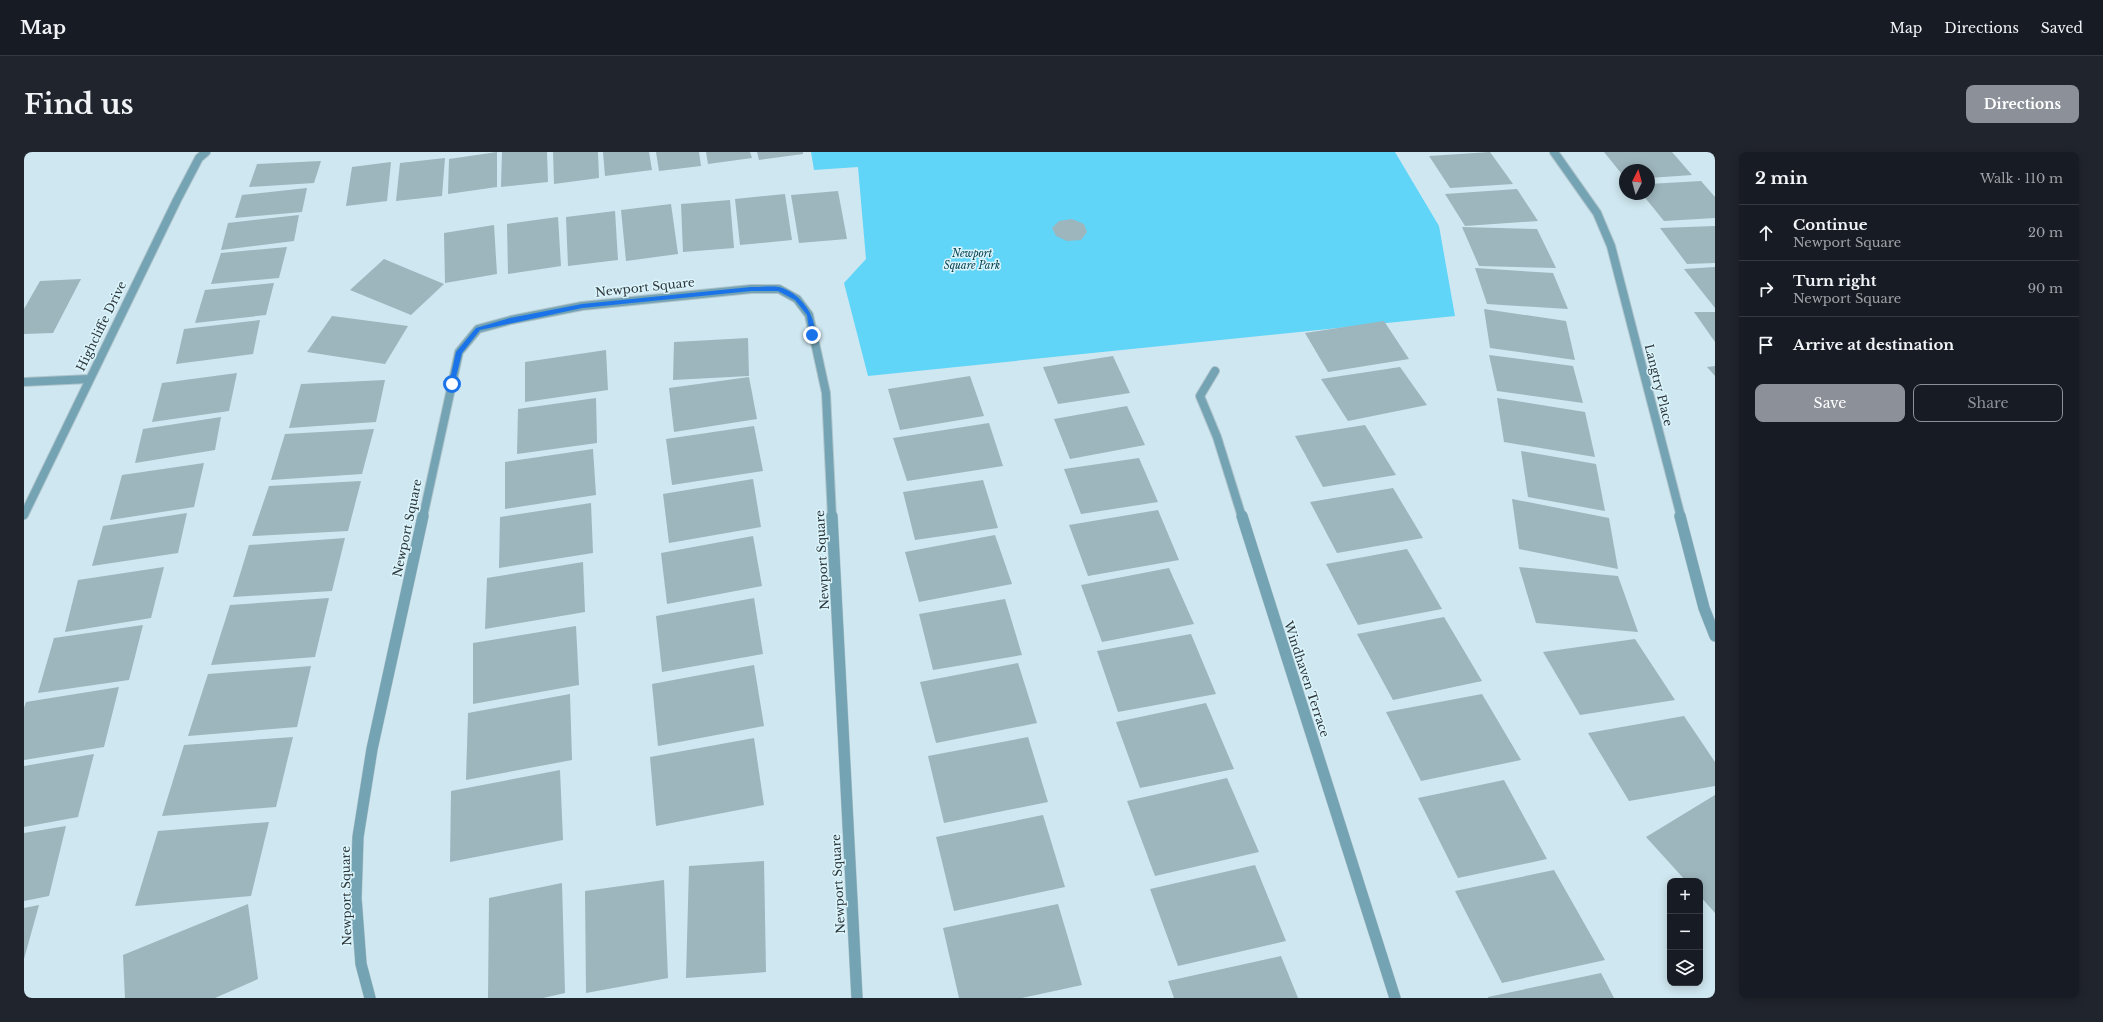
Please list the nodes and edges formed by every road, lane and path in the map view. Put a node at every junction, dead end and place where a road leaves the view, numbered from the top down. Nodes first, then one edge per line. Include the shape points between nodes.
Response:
1 (206, 152) edge
2 (1554, 152) edge
3 (1214, 370) dead end
4 (89, 378) junction
5 (24, 382) edge
6 (24, 515) edge
7 (1715, 636) edge
8 (370, 998) edge
9 (857, 998) edge
10 (1396, 998) edge

1 - 4 street, Highcliffe Drive via 199,158 177,200
2 - 7 street, Langtry Place via 1597,213 1611,246 1704,608
3 - 10 street, Windhaven Terrace via 1200,396 1217,437
4 - 5 street
4 - 6 street, Highcliffe Drive
8 - 9 street, Newport Square via 361,964 356,898 358,837 372,749 459,352 478,329 510,320 582,306 751,289 779,289 796,299 809,314 826,393

